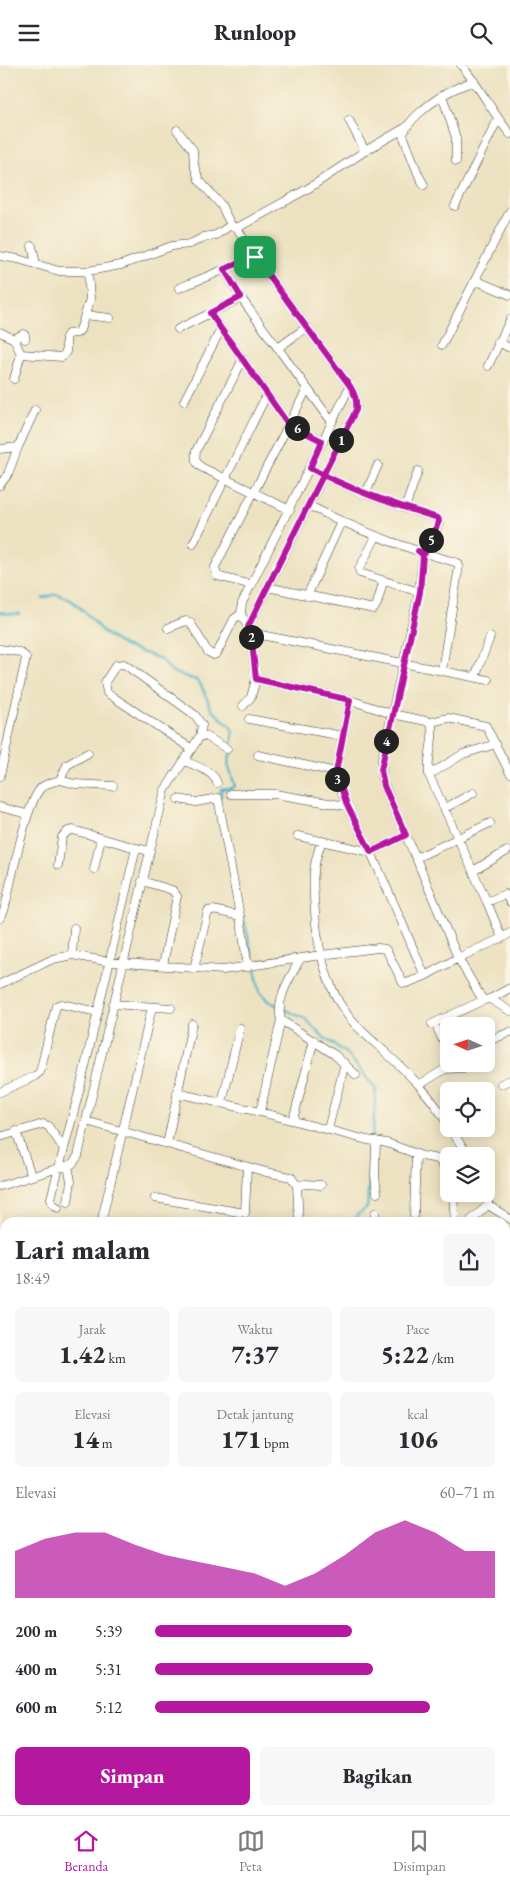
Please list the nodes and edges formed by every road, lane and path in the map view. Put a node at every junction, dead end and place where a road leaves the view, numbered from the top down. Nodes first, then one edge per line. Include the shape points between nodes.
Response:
1 (461, 65) edge
2 (474, 81) junction
3 (442, 95) junction
4 (498, 119) junction
5 (349, 120) dead end
6 (405, 129) junction
7 (177, 130) dead end
8 (510, 134) edge
9 (366, 151) junction
10 (456, 161) dead end
11 (424, 185) dead end
12 (456, 206) dead end
13 (510, 211) edge
14 (234, 227) junction
15 (32, 246) dead end
16 (0, 256) edge
17 (255, 257) junction
18 (36, 264) junction
19 (224, 269) junction
20 (88, 271) junction
21 (475, 281) junction
22 (179, 288) dead end
23 (510, 295) edge
24 (241, 297) junction
25 (210, 313) junction
26 (85, 315) junction
27 (110, 318) dead end
28 (510, 320) edge
29 (307, 327) junction
30 (178, 329) dead end
31 (220, 329) junction
32 (0, 332) edge
33 (14, 339) junction
34 (25, 339) dead end
35 (498, 342) junction
36 (442, 345) dead end
37 (278, 348) junction
38 (510, 348) edge
39 (21, 354) junction
40 (243, 359) junction
41 (488, 366) dead end
42 (14, 379) dead end
43 (350, 386) junction
44 (307, 389) junction
45 (267, 394) junction
46 (184, 401) dead end
47 (35, 410) dead end
48 (332, 422) junction
49 (288, 424) junction
50 (322, 441) junction
51 (18, 447) junction
52 (0, 449) edge
53 (378, 465) dead end
54 (310, 468) junction
55 (418, 471) dead end
56 (323, 475) junction
57 (226, 477) junction
58 (0, 485) edge
59 (255, 493) junction
60 (366, 493) junction
61 (308, 505) junction
62 (405, 508) junction
63 (290, 510) junction
64 (341, 522) junction
65 (376, 537) junction
66 (193, 544) dead end
67 (422, 552) junction
68 (383, 582) junction
69 (252, 585) junction
70 (267, 587) junction
71 (420, 592) junction
72 (307, 596) junction
73 (241, 614) junction
74 (168, 628) dead end
75 (250, 630) junction
76 (490, 637) dead end
77 (0, 649) edge
78 (403, 663) junction
79 (442, 670) junction
80 (475, 677) junction
81 (256, 679) junction
82 (488, 680) dead end
83 (350, 700) junction
84 (244, 706) dead end
85 (392, 714) junction
86 (249, 719) dead end
87 (431, 722) junction
88 (200, 736) junction
89 (343, 736) junction
90 (496, 744) junction
91 (192, 749) junction
92 (227, 749) dead end
93 (88, 753) dead end
94 (258, 755) dead end
95 (185, 761) junction
96 (336, 772) junction
97 (510, 773) edge
98 (429, 775) junction
99 (0, 776) edge
100 (60, 780) junction
101 (217, 783) dead end
102 (113, 786) dead end
103 (473, 793) dead end
104 (231, 794) dead end
105 (178, 799) dead end
106 (347, 805) junction
107 (0, 807) edge
108 (444, 808) junction
109 (27, 814) junction
110 (490, 823) dead end
111 (406, 835) junction
112 (298, 836) dead end
113 (101, 838) junction
114 (458, 838) junction
115 (322, 841) junction
116 (136, 849) junction
117 (150, 851) junction
118 (507, 851) dead end
119 (371, 852) junction
120 (416, 858) junction
121 (58, 865) dead end
122 (94, 869) dead end
123 (473, 871) junction
124 (142, 881) junction
125 (508, 893) edge
126 (487, 901) junction
127 (510, 902) edge
128 (240, 916) junction
129 (0, 918) edge
130 (74, 928) dead end
131 (510, 933) edge
132 (502, 938) junction
133 (72, 955) junction
134 (321, 955) junction
135 (458, 958) junction
136 (300, 959) junction
137 (110, 962) junction
138 (123, 963) junction
139 (163, 965) junction
140 (250, 966) junction
141 (194, 969) junction
142 (425, 976) junction
143 (0, 984) edge
144 (510, 988) edge
145 (487, 1000) junction
146 (113, 1004) junction
147 (152, 1007) junction
148 (171, 1008) dead end
149 (510, 1011) edge
150 (98, 1012) junction
151 (280, 1016) junction
152 (454, 1017) edge
153 (192, 1024) dead end
154 (440, 1024) edge
155 (94, 1027) junction
156 (240, 1028) dead end
157 (107, 1030) junction
158 (510, 1032) edge
159 (440, 1036) edge
160 (495, 1039) edge
161 (314, 1040) junction
162 (345, 1063) junction
163 (440, 1073) edge
164 (356, 1075) dead end
165 (510, 1080) edge
166 (501, 1084) dead end
167 (419, 1085) junction
168 (80, 1088) junction
169 (93, 1091) junction
170 (0, 1092) edge
171 (177, 1093) junction
172 (222, 1103) junction
173 (440, 1111) edge
174 (260, 1112) junction
175 (294, 1120) junction
176 (86, 1121) junction
177 (328, 1129) junction
178 (16, 1131) junction
179 (122, 1132) junction
180 (0, 1137) edge
181 (372, 1141) junction
182 (167, 1144) junction
183 (64, 1149) junction
184 (416, 1154) junction
185 (440, 1162) edge
186 (68, 1166) junction
187 (59, 1167) junction
188 (248, 1167) junction
189 (31, 1175) junction
190 (321, 1185) dead end
191 (0, 1186) edge
192 (297, 1186) junction
193 (377, 1193) dead end
194 (154, 1198) dead end
195 (68, 1202) dead end
196 (454, 1202) edge
197 (488, 1202) edge
198 (488, 1205) junction
199 (58, 1208) dead end
200 (245, 1213) junction
201 (375, 1213) dead end
202 (414, 1215) dead end
203 (102, 1217) edge
204 (245, 1217) edge
205 (299, 1217) edge
206 (375, 1217) edge
207 (455, 1217) edge
208 (475, 1217) edge
209 (507, 1217) edge

1 - 2 street
2 - 3 street
2 - 4 street
3 - 6 street
3 - 10 street via 456,138
4 - 8 street
4 - 12 street
5 - 9 street
6 - 9 street
6 - 11 street via 403,135
7 - 14 street via 193,150 199,180 221,205
9 - 14 street via 309,188
13 - 21 street
14 - 17 street
14 - 20 street via 121,265
15 - 18 street
16 - 18 street
17 - 19 street
17 - 29 street
18 - 20 street via 59,271
19 - 22 street
19 - 24 street
20 - 26 street via 90,299
21 - 23 street
21 - 36 street
24 - 25 street
24 - 37 street
25 - 30 street
25 - 31 street
26 - 27 street
26 - 39 street via 79,332 66,337 67,349 62,357
28 - 35 street
29 - 37 street
29 - 43 street
31 - 40 street
31 - 46 street
32 - 33 street
33 - 34 street via 23,334
33 - 39 street
35 - 38 street
35 - 41 street
37 - 44 street
39 - 42 street
40 - 45 street
40 - 57 street via 196,451 197,463
43 - 48 street
43 - 56 street via 356,398 356,410
44 - 48 street
44 - 49 street
45 - 49 street
45 - 57 street
47 - 51 street
48 - 50 street
49 - 50 street
49 - 59 street
50 - 54 street
51 - 52 street
51 - 58 street via 8,474
53 - 60 street
54 - 56 street
54 - 63 street
55 - 62 street
56 - 60 street
56 - 61 street
57 - 59 street
57 - 66 street
59 - 63 street
59 - 69 street via 215,567 218,576
60 - 62 street
61 - 64 street
61 - 70 street
62 - 67 street via 438,518
63 - 69 street
64 - 65 street
64 - 72 street
65 - 67 street
65 - 68 street via 359,571
67 - 71 street
67 - 79 street via 459,566
68 - 71 street
68 - 72 street via 374,609
69 - 73 street via 242,603
70 - 72 street
70 - 75 street
71 - 78 street
73 - 74 street via 234,619 214,655 208,652 190,622
73 - 75 street
75 - 78 street
75 - 81 street
76 - 80 street
77 - 99 street via 19,652 26,658
78 - 79 street
78 - 85 street
79 - 80 street
80 - 82 street
81 - 83 street
81 - 84 street via 251,697
83 - 85 street
83 - 89 street
85 - 87 street
85 - 111 street via 382,759 382,779
86 - 89 street
87 - 90 street via 448,718 486,726
87 - 98 street
88 - 91 street
88 - 91 street via 202,725 195,715 124,664 116,665 105,682 107,693
88 - 92 street via 206,736
89 - 96 street
90 - 97 street
90 - 98 street via 463,754
91 - 95 street
93 - 100 street via 67,765
94 - 96 street
95 - 101 street via 211,774
95 - 117 street via 165,790
96 - 106 street
98 - 108 street
100 - 102 street
100 - 109 street via 42,786
103 - 108 street
104 - 106 street via 274,794
105 - 128 street via 196,802 218,798
106 - 119 street
107 - 109 street
108 - 114 street
109 - 129 street
110 - 114 street
111 - 119 street
111 - 120 street
112 - 115 street
113 - 116 street
113 - 121 street via 68,831 62,837
113 - 122 street
114 - 120 street
114 - 123 street
115 - 119 street
115 - 134 street via 315,858 313,882 316,935
116 - 117 street
116 - 137 street
117 - 124 street
118 - 123 street
119 - 142 street
120 - 135 street
123 - 126 street
124 - 138 street
124 - 139 street via 176,893
125 - 126 street
125 - 127 street
126 - 132 street
128 - 140 street
128 - 141 street via 208,911
130 - 133 street
131 - 132 street
132 - 135 street
133 - 137 street
133 - 143 street via 53,959
134 - 136 street
134 - 142 street via 382,948 388,953 403,983
134 - 167 street via 337,999 347,1015
135 - 142 street
135 - 145 street
136 - 140 street
136 - 151 street via 280,998
137 - 138 street
137 - 150 street
138 - 139 street
138 - 146 street
139 - 141 street
140 - 141 street via 223,970
144 - 145 street
145 - 149 street
145 - 152 street
146 - 147 street
146 - 157 street
147 - 148 street
147 - 179 street
150 - 155 street
150 - 170 street via 58,1004 40,1072
151 - 161 street
151 - 174 street
153 - 171 street
154 - 159 street via 435,1027
155 - 157 street
155 - 168 street
156 - 172 street
157 - 169 street
158 - 160 street
161 - 162 street
161 - 175 street
162 - 164 street
162 - 177 street
163 - 167 street
165 - 166 street
167 - 173 street
168 - 169 street
168 - 183 street
169 - 176 street
171 - 172 street
171 - 182 street
172 - 174 street
174 - 175 street
175 - 177 street
176 - 179 street
176 - 186 street via 78,1156
177 - 181 street
178 - 180 street
178 - 183 street via 46,1124
178 - 189 street
179 - 182 street
179 - 203 street
181 - 184 street via 392,1144
181 - 193 street
182 - 188 street
183 - 187 street
184 - 185 street
184 - 202 street
186 - 187 street
186 - 195 street via 72,1181
187 - 189 street
187 - 199 street via 51,1198
188 - 192 street via 291,1177
188 - 200 street
189 - 191 street
190 - 192 street
192 - 205 street
194 - 200 street
196 - 207 street
197 - 198 street
198 - 208 street
198 - 209 street
200 - 204 street
201 - 206 street

